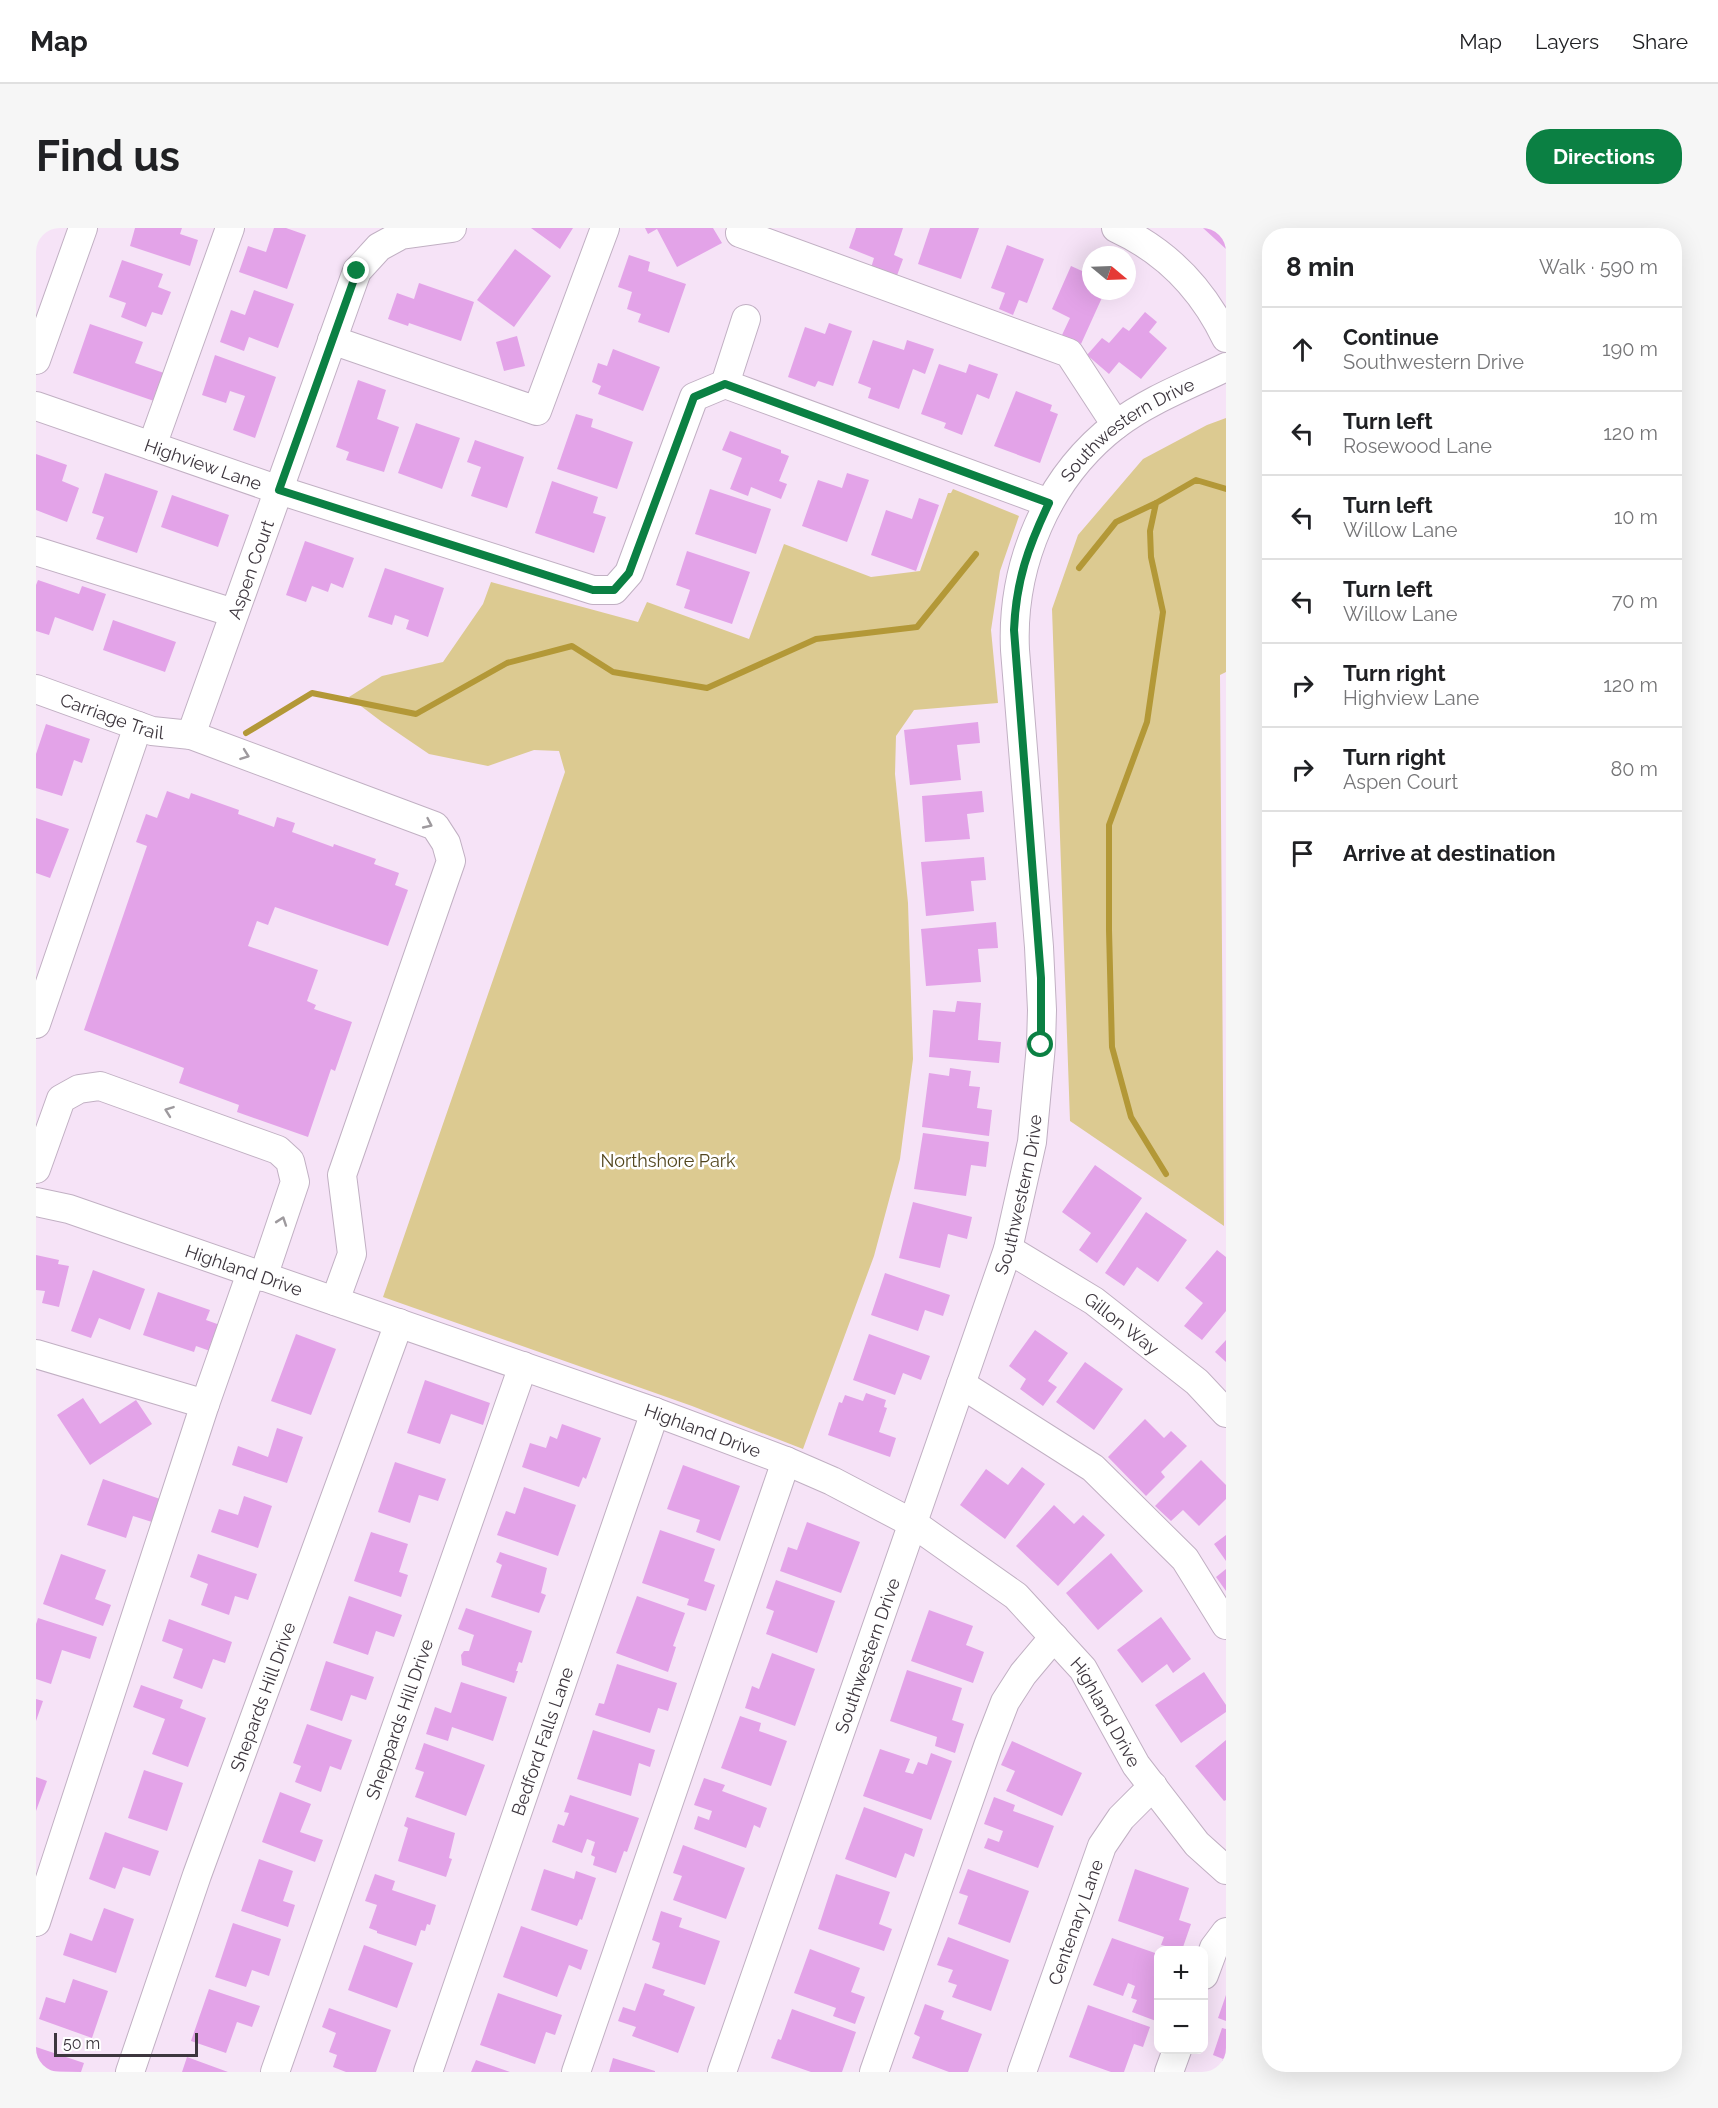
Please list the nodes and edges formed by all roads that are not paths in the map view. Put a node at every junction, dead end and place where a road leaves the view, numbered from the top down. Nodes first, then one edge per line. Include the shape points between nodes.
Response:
1 (82, 228) edge
2 (230, 228) edge
3 (452, 228) edge
4 (605, 228) edge
5 (742, 228) edge
6 (1116, 228) edge
7 (746, 319) dead end
8 (1226, 338) edge
9 (333, 340) junction
10 (36, 360) edge
11 (1226, 367) edge
12 (725, 384) junction
13 (36, 406) edge
14 (1116, 425) junction
15 (152, 446) junction
16 (279, 490) junction
17 (1049, 503) junction
18 (36, 551) edge
19 (234, 613) junction
20 (36, 689) edge
21 (138, 726) junction
22 (191, 735) junction
23 (36, 1024) edge
24 (36, 1169) edge
25 (36, 1202) edge
26 (1008, 1249) junction
27 (257, 1275) junction
28 (335, 1302) junction
29 (399, 1323) junction
30 (36, 1354) edge
31 (523, 1366) junction
32 (961, 1384) junction
33 (205, 1404) junction
34 (655, 1412) junction
35 (1226, 1413) edge
36 (786, 1461) junction
37 (914, 1524) junction
38 (1226, 1625) edge
39 (1054, 1637) junction
40 (1153, 1786) junction
41 (1226, 1870) edge
42 (36, 1922) edge
43 (1226, 1932) edge
44 (1208, 1963) edge
45 (1175, 2054) edge
46 (130, 2072) edge
47 (275, 2072) edge
48 (428, 2072) edge
49 (576, 2072) edge
50 (722, 2072) edge
51 (874, 2072) edge
52 (1022, 2072) edge
53 (1169, 2072) edge

1 - 10 street
2 - 15 street
3 - 9 street, Aspen Court via 401,235 379,247 357,271
4 - 9 street via 537,411
5 - 14 street via 740,233 1069,353
6 - 8 street via 1176,267 1202,297
7 - 12 street
9 - 16 street, Aspen Court
11 - 14 street, Southwestern Drive
12 - 16 street, Highview Lane via 694,397 629,573 614,590 593,590
12 - 17 street
13 - 15 street, Highview Lane
14 - 17 street, Southwestern Drive via 1073,468
15 - 16 street, Highview Lane
16 - 19 street, Aspen Court
17 - 26 street, Southwestern Drive via 1023,563 1015,608 1042,1010 1032,1142
18 - 19 street
19 - 22 street, Aspen Court
20 - 21 street, Carriage Trail
21 - 22 street, Carriage Trail
21 - 23 street
22 -> 28 street, Carriage Trail via 435,826 451,861 342,1175 352,1254
27 -> 24 street via 295,1182 290,1161 278,1150 100,1086 79,1089 61,1099
25 - 27 street, Highland Drive via 69,1209
26 - 32 street, Southwestern Drive
26 - 35 street, Gillon Way via 1094,1301 1197,1382
27 - 28 street, Highland Drive
27 - 33 street
28 - 29 street, Highland Drive
29 - 31 street, Highland Drive
29 - 46 street, Shepards Hill Drive via 197,1875
30 - 33 street
31 - 34 street, Highland Drive
31 - 47 street, Sheppards Hill Drive
32 - 37 street, Southwestern Drive
32 - 38 street via 1093,1468 1185,1559
33 - 42 street
34 - 36 street, Highland Drive
34 - 48 street, Bedford Falls Lane
36 - 37 street, Highland Drive
36 - 49 street
37 - 39 street, Highland Drive via 1016,1596
37 - 50 street, Southwestern Drive
39 - 40 street, Highland Drive via 1083,1669 1136,1765
39 - 51 street via 1005,1702
40 - 41 street, Highland Drive via 1197,1844
40 - 52 street, Centenary Lane via 1121,1818 1102,1846
43 - 44 street
45 - 53 street

